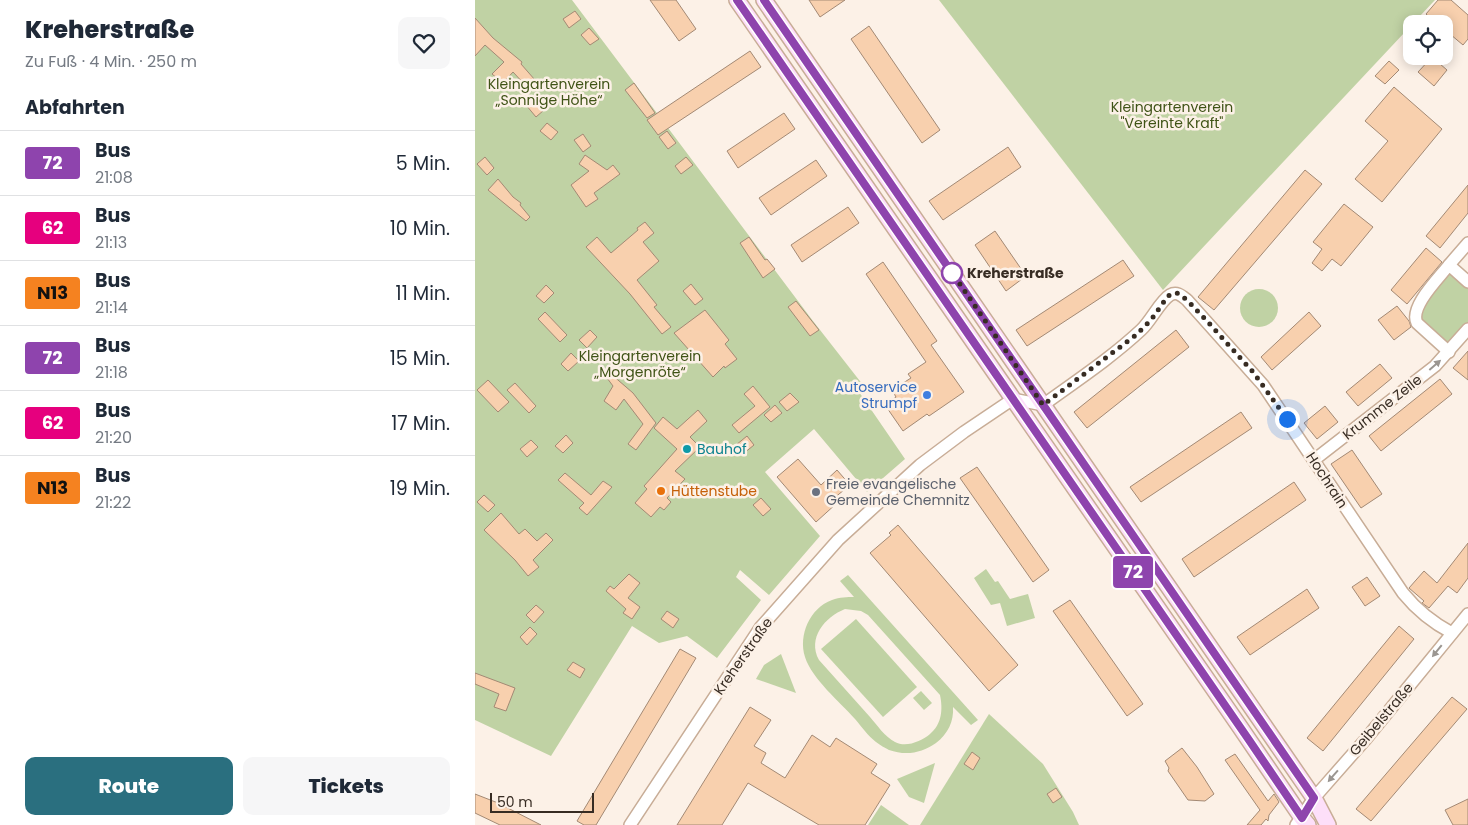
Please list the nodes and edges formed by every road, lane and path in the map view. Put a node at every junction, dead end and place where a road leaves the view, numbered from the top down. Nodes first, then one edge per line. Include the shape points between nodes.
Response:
1 (737, 0) edge
2 (764, 0) edge
3 (837, 105) junction
4 (818, 118) junction
5 (1468, 244) edge
6 (1449, 265) junction
7 (1468, 282) edge
8 (1468, 329) edge
9 (1449, 352) junction
10 (1013, 399) junction
11 (1043, 405) junction
12 (1314, 460) junction
13 (1468, 614) edge
14 (1452, 633) junction
15 (1314, 798) junction
16 (1302, 823) edge
17 (630, 825) edge
18 (1328, 825) edge

1 - 4 street
2 - 3 street
3 - 4 street
3 - 11 street
4 - 10 street
5 - 6 street
6 - 7 street
6 - 9 street via 1418,305 1414,318
8 - 9 street, Krumme Zeile
12 -> 9 street, Krumme Zeile
10 - 11 street
10 - 16 street
10 - 17 street, Kreherstraße via 920,465 838,540 760,628
11 - 12 street, Hochrain via 1136,335 1173,293 1181,296 1207,321 1263,385
11 - 15 street
12 - 14 street, Hochrain via 1397,585 1420,610
13 - 14 street, Geibelstraße
14 -> 15 street, Geibelstraße
15 - 16 street, Geibelstraße
15 - 18 street

